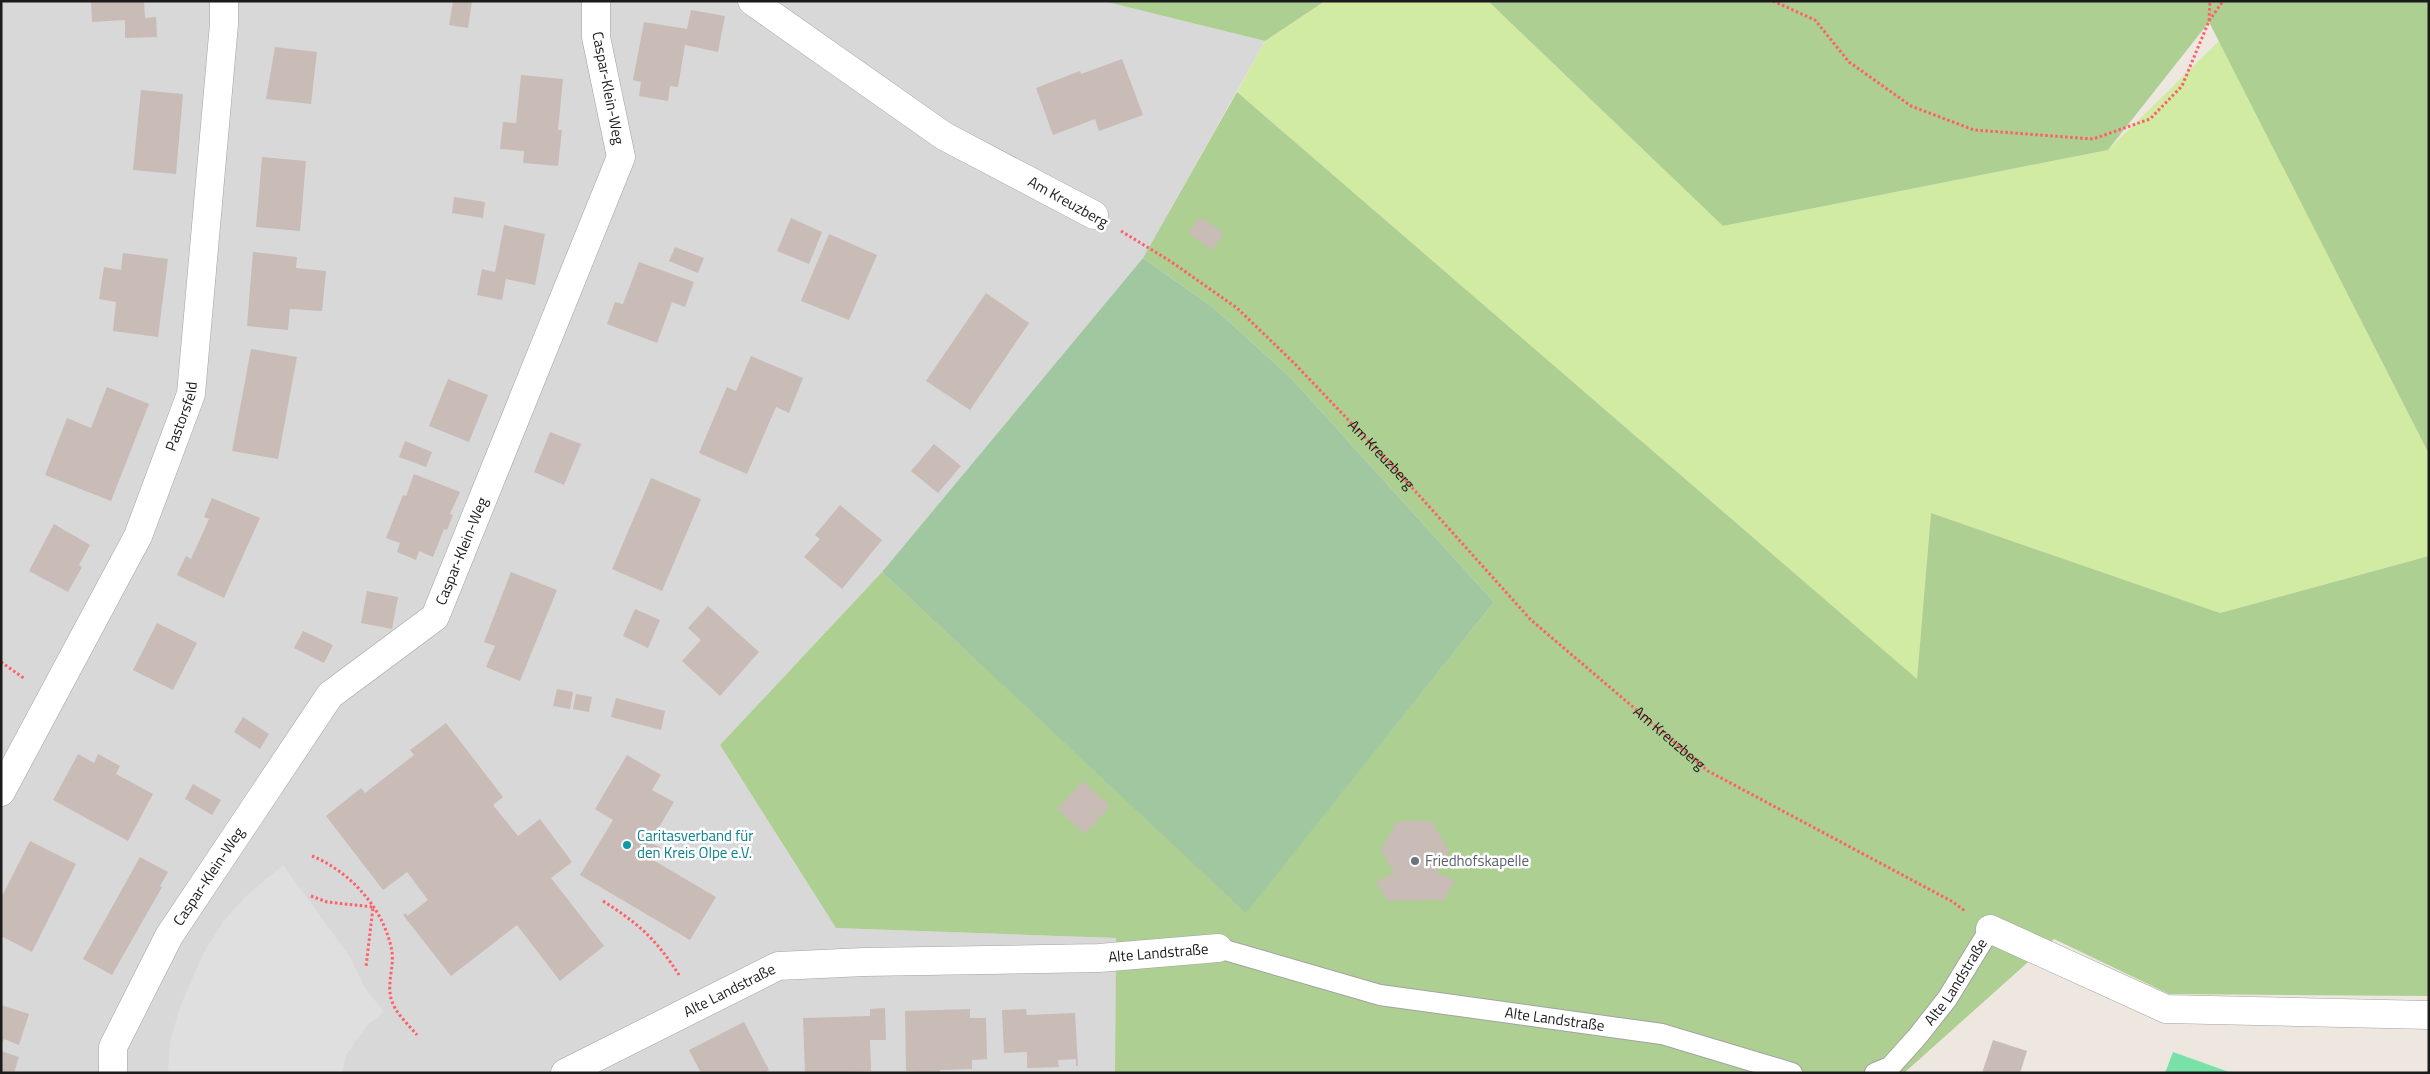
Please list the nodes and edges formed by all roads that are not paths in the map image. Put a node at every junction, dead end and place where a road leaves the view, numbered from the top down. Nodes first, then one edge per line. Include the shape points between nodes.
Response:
1 (224, 1) edge
2 (596, 1) edge
3 (752, 1) edge
4 (1094, 215) road end
5 (1, 792) edge
6 (1990, 929) joint
7 (1218, 948) joint
8 (2429, 1015) edge
9 (113, 1073) edge
10 (565, 1073) edge
11 (1792, 1073) edge
12 (1875, 1073) edge

1 - 5 street, Pastorsfeld via 191,394 138,536
2 - 9 street, Caspar-Klein-Weg via 596,36 621,157 435,617 330,695 169,936 113,1047
3 - 4 street, Am Kreuzberg via 944,136
6 - 8 street via 2166,1009
6 - 12 lane, Alte Landstraße via 1947,999 1917,1037 1890,1067
7 - 10 street, Alte Landstraße via 1099,958 778,966
7 - 11 lane, Alte Landstraße via 1380,995 1662,1034

